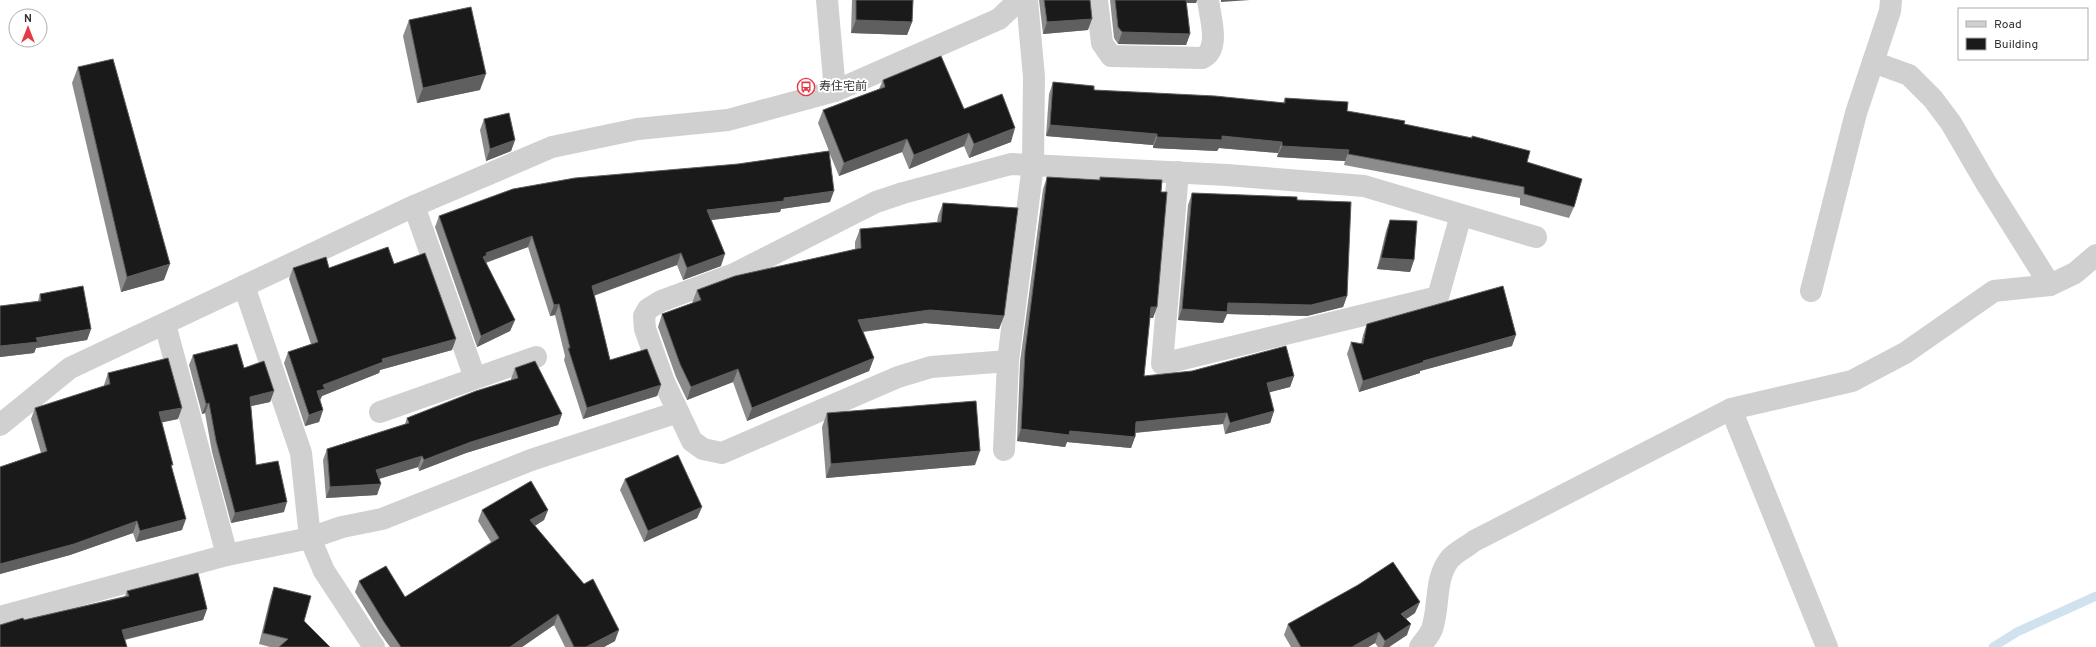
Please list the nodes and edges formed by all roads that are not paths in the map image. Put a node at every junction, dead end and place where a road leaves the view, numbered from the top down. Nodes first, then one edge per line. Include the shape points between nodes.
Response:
1 (827, 0) edge
2 (1097, 0) edge
3 (1208, 0) edge
4 (1891, 0) edge
5 (1018, 1) edge
6 (1873, 62) junction
7 (835, 91) junction
8 (1032, 165) junction
9 (1178, 172) junction
10 (414, 206) junction
11 (1461, 215) junction
12 (1536, 237) dead end
13 (2096, 255) edge
14 (2050, 285) junction
15 (244, 286) junction
16 (1811, 291) dead end
17 (165, 324) junction
18 (536, 357) dead end
19 (1008, 361) junction
20 (475, 378) junction
21 (1732, 409) junction
22 (380, 412) dead end
23 (678, 412) junction
24 (0, 425) edge
25 (1004, 450) dead end
26 (310, 538) junction
27 (227, 555) junction
28 (0, 617) edge
29 (374, 647) edge
30 (1420, 647) edge
31 (1827, 647) edge

1 - 7 street
2 - 3 street via 1102,44 1111,56 1202,58 1210,52 1214,44
4 - 6 street via 1890,11
5 - 7 street via 999,19
5 - 8 street via 1034,77
6 - 14 street via 1909,75 1933,99 1951,123
6 - 16 street via 1856,113
7 - 10 street via 728,120 638,129 552,147
8 - 9 street
8 - 19 street
8 - 23 street via 1011,164 876,202 748,267 661,301 648,309 644,316 645,329
9 - 11 street via 1364,186
9 - 11 street via 1162,364 1438,297
10 - 15 street
10 - 20 street
11 - 12 street
13 - 14 street via 2075,273
14 - 21 street via 1994,291 1904,353 1852,381
15 - 17 street
15 - 26 street via 301,453
17 - 24 street via 70,368
17 - 27 street
18 - 20 street
19 - 23 street via 931,367 898,377 722,453 703,449 692,441
19 - 25 street
20 - 22 street
21 - 30 street via 1474,541 1450,558 1442,572 1437,590 1432,630
21 - 31 street
23 - 26 street via 531,460 382,519 342,527
26 - 27 street
26 - 29 street via 324,571
27 - 28 street

